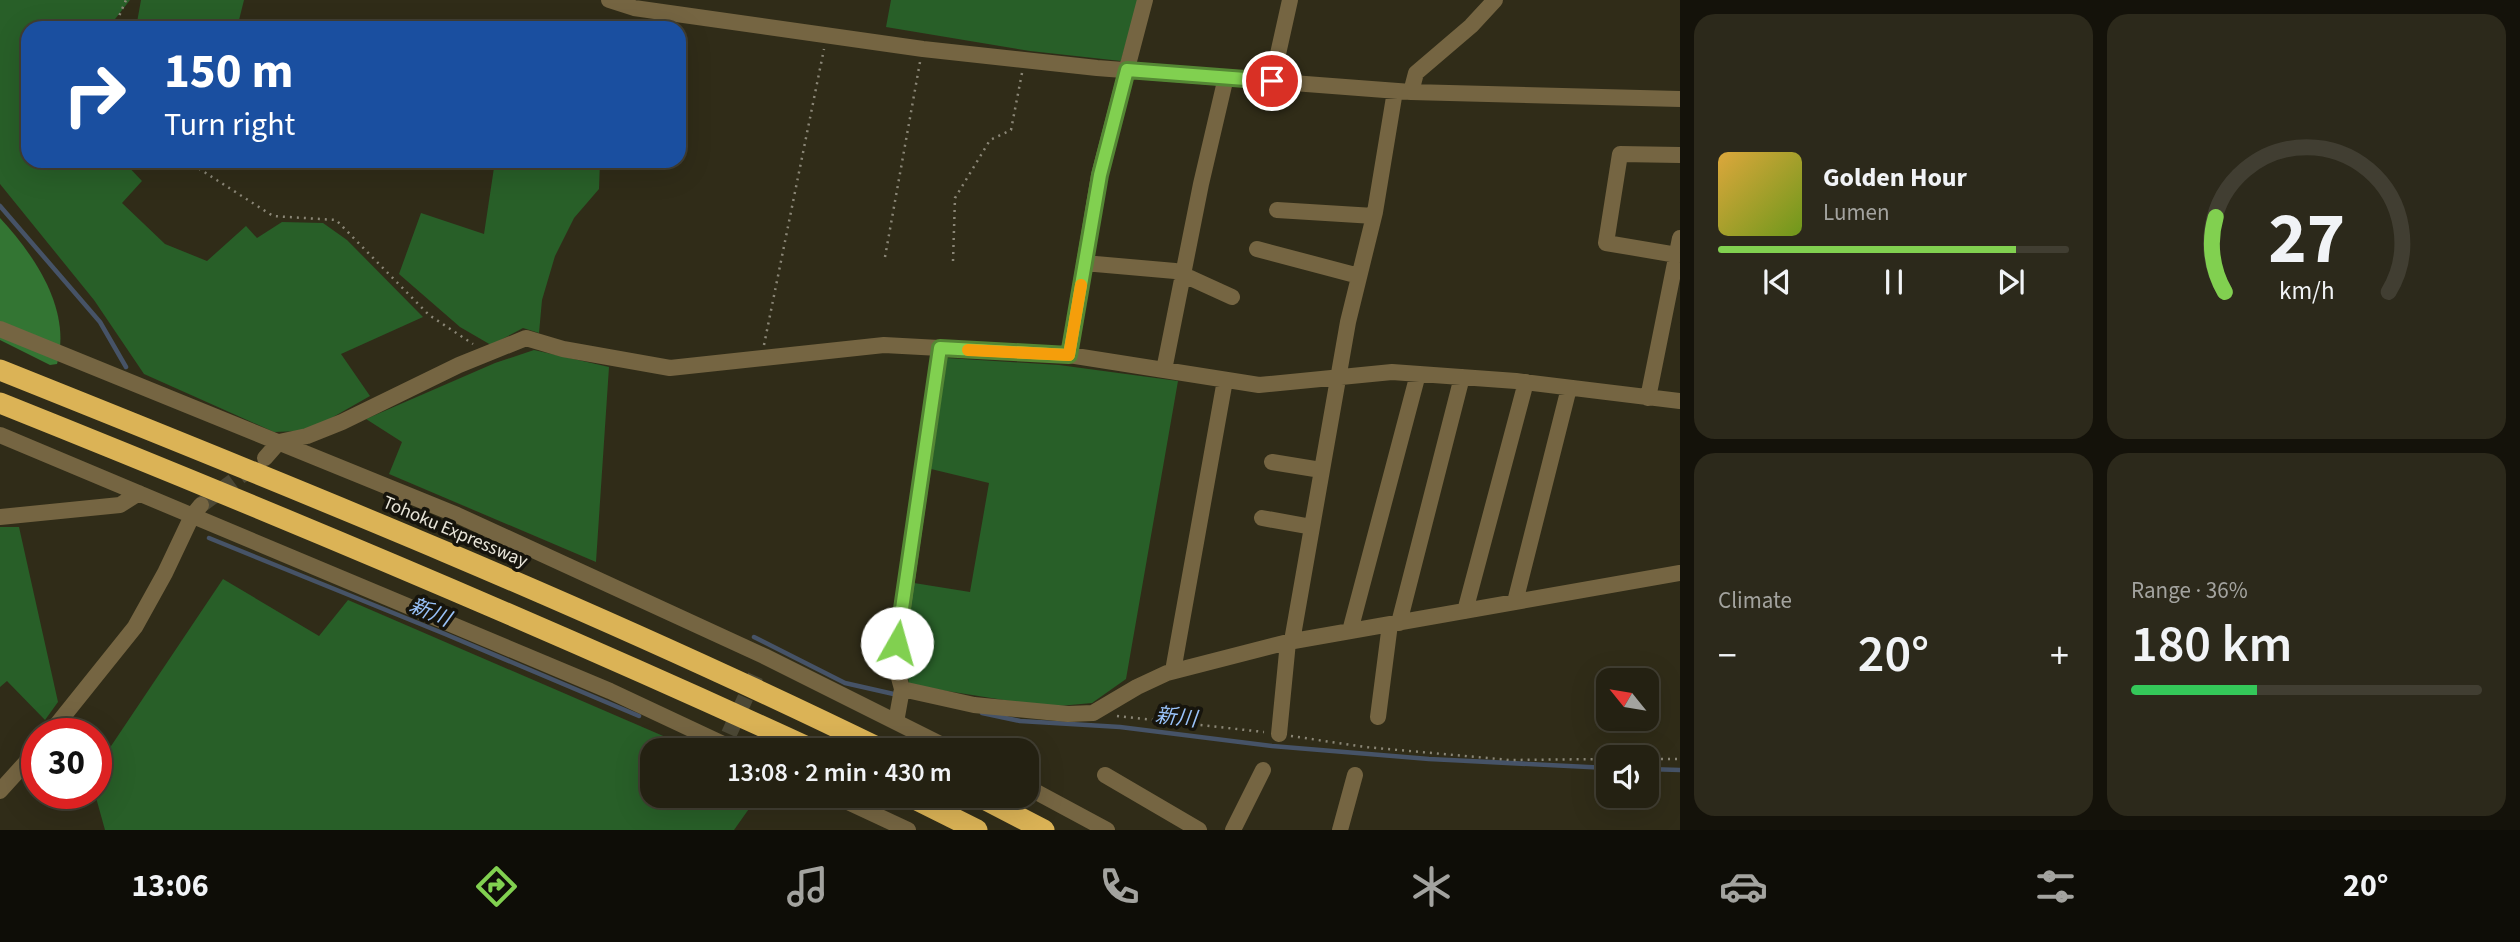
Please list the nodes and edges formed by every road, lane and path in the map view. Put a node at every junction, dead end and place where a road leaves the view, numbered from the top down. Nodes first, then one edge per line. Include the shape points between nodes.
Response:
1 (126, 0) edge
2 (609, 0) edge
3 (1145, 0) edge
4 (1290, 0) edge
5 (1494, 0) edge
6 (117, 21) edge
7 (826, 35) junction
8 (923, 49) junction
9 (1024, 60) junction
10 (1127, 70) junction
11 (1226, 78) junction
12 (1272, 81) junction
13 (1403, 91) junction
14 (1680, 99) edge
15 (1680, 155) edge
16 (198, 168) edge
17 (1277, 210) dead end
18 (1374, 216) junction
19 (1680, 238) edge
20 (1257, 248) dead end
21 (1677, 255) junction
22 (885, 257) dead end
23 (953, 261) dead end
24 (1084, 263) junction
25 (1182, 275) junction
26 (1359, 276) junction
27 (1675, 285) edge
28 (1232, 297) dead end
29 (0, 329) edge
30 (940, 348) junction
31 (488, 354) junction
32 (1069, 355) junction
33 (761, 358) junction
34 (0, 369) edge
35 (1164, 370) junction
36 (1418, 374) junction
37 (1338, 377) junction
38 (1462, 377) junction
39 (1225, 380) junction
40 (1527, 382) junction
41 (1569, 388) junction
42 (1648, 398) junction
43 (1680, 401) edge
44 (0, 403) edge
45 (0, 435) edge
46 (279, 442) junction
47 (265, 458) tunnel mouth
48 (1272, 462) dead end
49 (1321, 470) junction
50 (139, 493) junction
51 (197, 511) junction
52 (0, 517) edge
53 (1262, 517) dead end
54 (1312, 527) junction
55 (1680, 573) edge
56 (1515, 602) junction
57 (1465, 611) junction
58 (1395, 623) junction
59 (1350, 631) junction
60 (1290, 641) junction
61 (1173, 671) junction
62 (902, 689) junction
63 (1093, 713) junction
64 (898, 714) junction
65 (1378, 717) dead end
66 (62, 718) edge
67 (1279, 734) junction
68 (718, 738) edge
69 (787, 738) edge
70 (857, 738) edge
71 (934, 738) edge
72 (1596, 759) edge
73 (1659, 759) edge
74 (1680, 759) edge
75 (21, 768) edge
76 (1263, 770) dead end
77 (1105, 775) dead end
78 (1355, 775) dead end
79 (0, 791) edge
80 (1039, 794) edge
81 (852, 808) edge
82 (933, 808) edge
83 (1001, 808) edge
84 (874, 823) edge
85 (908, 830) edge
86 (977, 830) edge
87 (1044, 830) edge
88 (1107, 830) edge
89 (1199, 830) edge
90 (1233, 830) edge
91 (1340, 830) edge

1 - 6 path
2 - 7 street via 634,8
3 - 10 street
4 - 12 street
5 - 13 street via 1416,73
7 - 8 street
7 - 33 path
8 - 9 street
8 - 22 path
9 - 10 street
9 - 23 path via 1011,130 990,140 955,198
10 - 11 street
10 - 24 street via 1100,175
11 - 12 street
11 - 25 street
12 - 13 street
13 - 14 street
13 - 18 street
15 - 21 street via 1620,154 1606,243
16 - 31 path via 273,216 336,220 429,315
17 - 18 street
18 - 26 street
19 - 21 street
20 - 26 street
21 - 27 street
24 - 25 street
24 - 32 street
25 - 28 street
25 - 35 street
26 - 37 street
27 - 42 street
29 - 46 street
30 - 32 street
30 - 33 street via 884,345
30 - 62 street via 895,663
31 - 33 street via 526,338 670,368
31 - 46 street via 342,422
32 - 35 street
34 - 70 highway, Tohoku Expressway via 509,579
35 - 39 street
36 - 37 street
36 - 38 street
36 - 59 street
37 - 39 street via 1259,385
37 - 49 street
38 - 40 street
38 - 58 street
39 - 61 street
40 - 41 street
40 - 57 street
41 - 42 street
41 - 56 street
42 - 43 street
44 - 69 highway via 484,602
45 - 50 street
46 - 47 street
46 - 64 street via 457,515 761,663
48 - 49 street
49 - 54 street
50 - 51 street
50 - 52 street via 120,505
51 - 66 street via 135,626
51 - 68 street
53 - 54 street
54 - 60 street
55 - 56 street
56 - 57 street
57 - 58 street
58 - 59 street
58 - 65 street
59 - 60 street
60 - 61 street
60 - 67 street
61 - 63 street
62 - 63 street via 974,705
62 - 64 street
63 - 67 path
64 - 71 street
67 - 72 path via 1510,760
73 - 74 path
75 - 79 street
76 - 90 street
77 - 89 street
78 - 91 street
80 - 88 street
81 - 84 street
82 - 86 highway
83 - 87 highway
84 - 85 street

